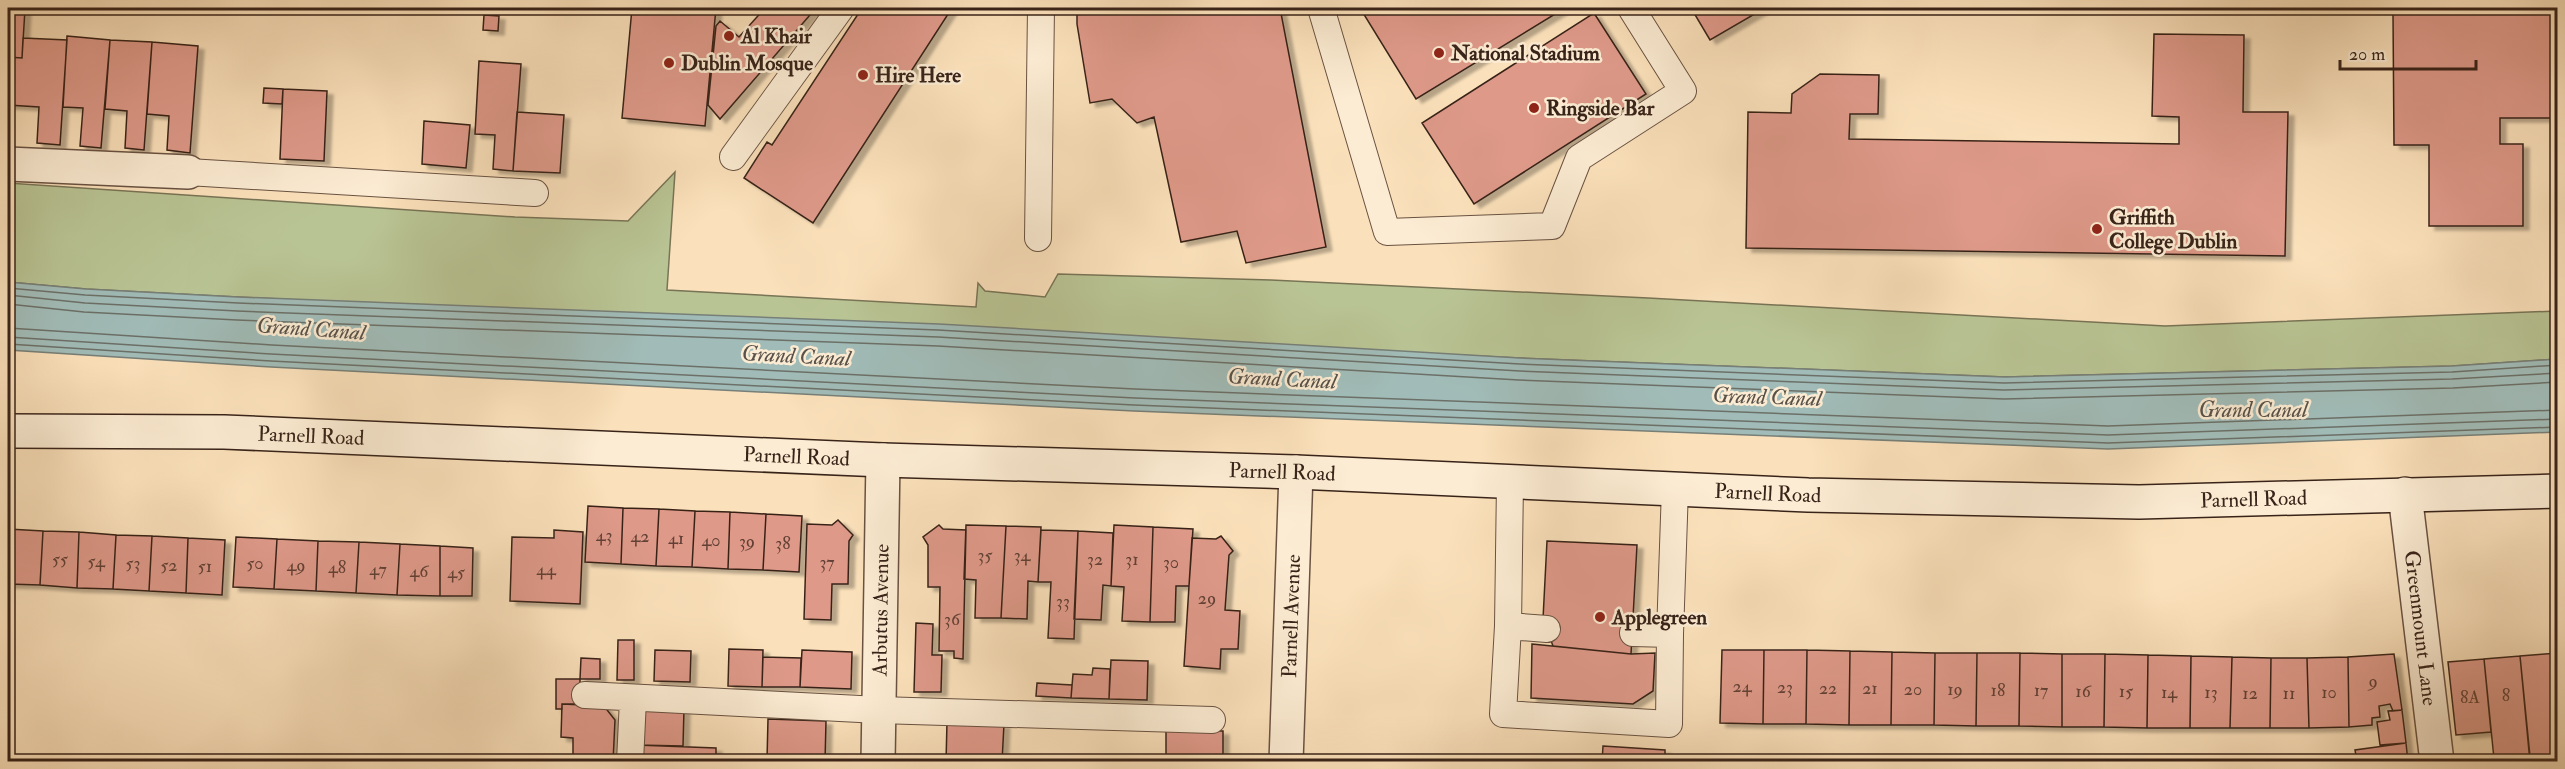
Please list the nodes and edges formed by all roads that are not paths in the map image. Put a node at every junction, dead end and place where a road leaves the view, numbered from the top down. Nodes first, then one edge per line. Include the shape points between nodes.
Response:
1 (841, 8) edge
2 (1041, 8) edge
3 (1321, 8) edge
4 (1630, 8) edge
5 (733, 157) dead end
6 (8, 164) edge
7 (188, 172) joint
8 (536, 193) dead end
9 (1038, 238) dead end
10 (8, 431) edge
11 (883, 460) junction
12 (1296, 472) junction
13 (1510, 482) junction
14 (1675, 488) junction
15 (2558, 491) edge
16 (2405, 494) junction
17 (1508, 626) junction
18 (1547, 628) dead end
19 (1633, 633) dead end
20 (1670, 634) junction
21 (585, 695) dead end
22 (633, 699) junction
23 (879, 710) junction
24 (1212, 720) dead end
25 (630, 762) edge
26 (878, 762) edge
27 (1286, 762) edge
28 (2437, 762) edge

1 - 5 lane
2 - 9 lane
3 - 4 lane via 1387,232 1552,226 1579,158 1683,91
6 - 7 main road
7 - 8 lane
10 - 11 main road, Parnell Road via 224,432
11 - 12 main road, Parnell Road
11 - 23 main road, Arbutus Avenue
12 - 13 main road, Parnell Road
12 - 27 main road, Parnell Avenue
13 - 14 main road, Parnell Road
13 - 17 lane
14 - 16 main road, Parnell Road via 2139,502
14 - 20 lane
15 - 16 main road, Parnell Road
16 - 28 main road, Greenmount Lane
17 - 18 lane
17 - 20 lane via 1503,714 1669,724
19 - 20 lane
21 - 22 lane
22 - 23 lane
22 - 25 lane
23 - 24 lane
23 - 26 main road, Arbutus Avenue

